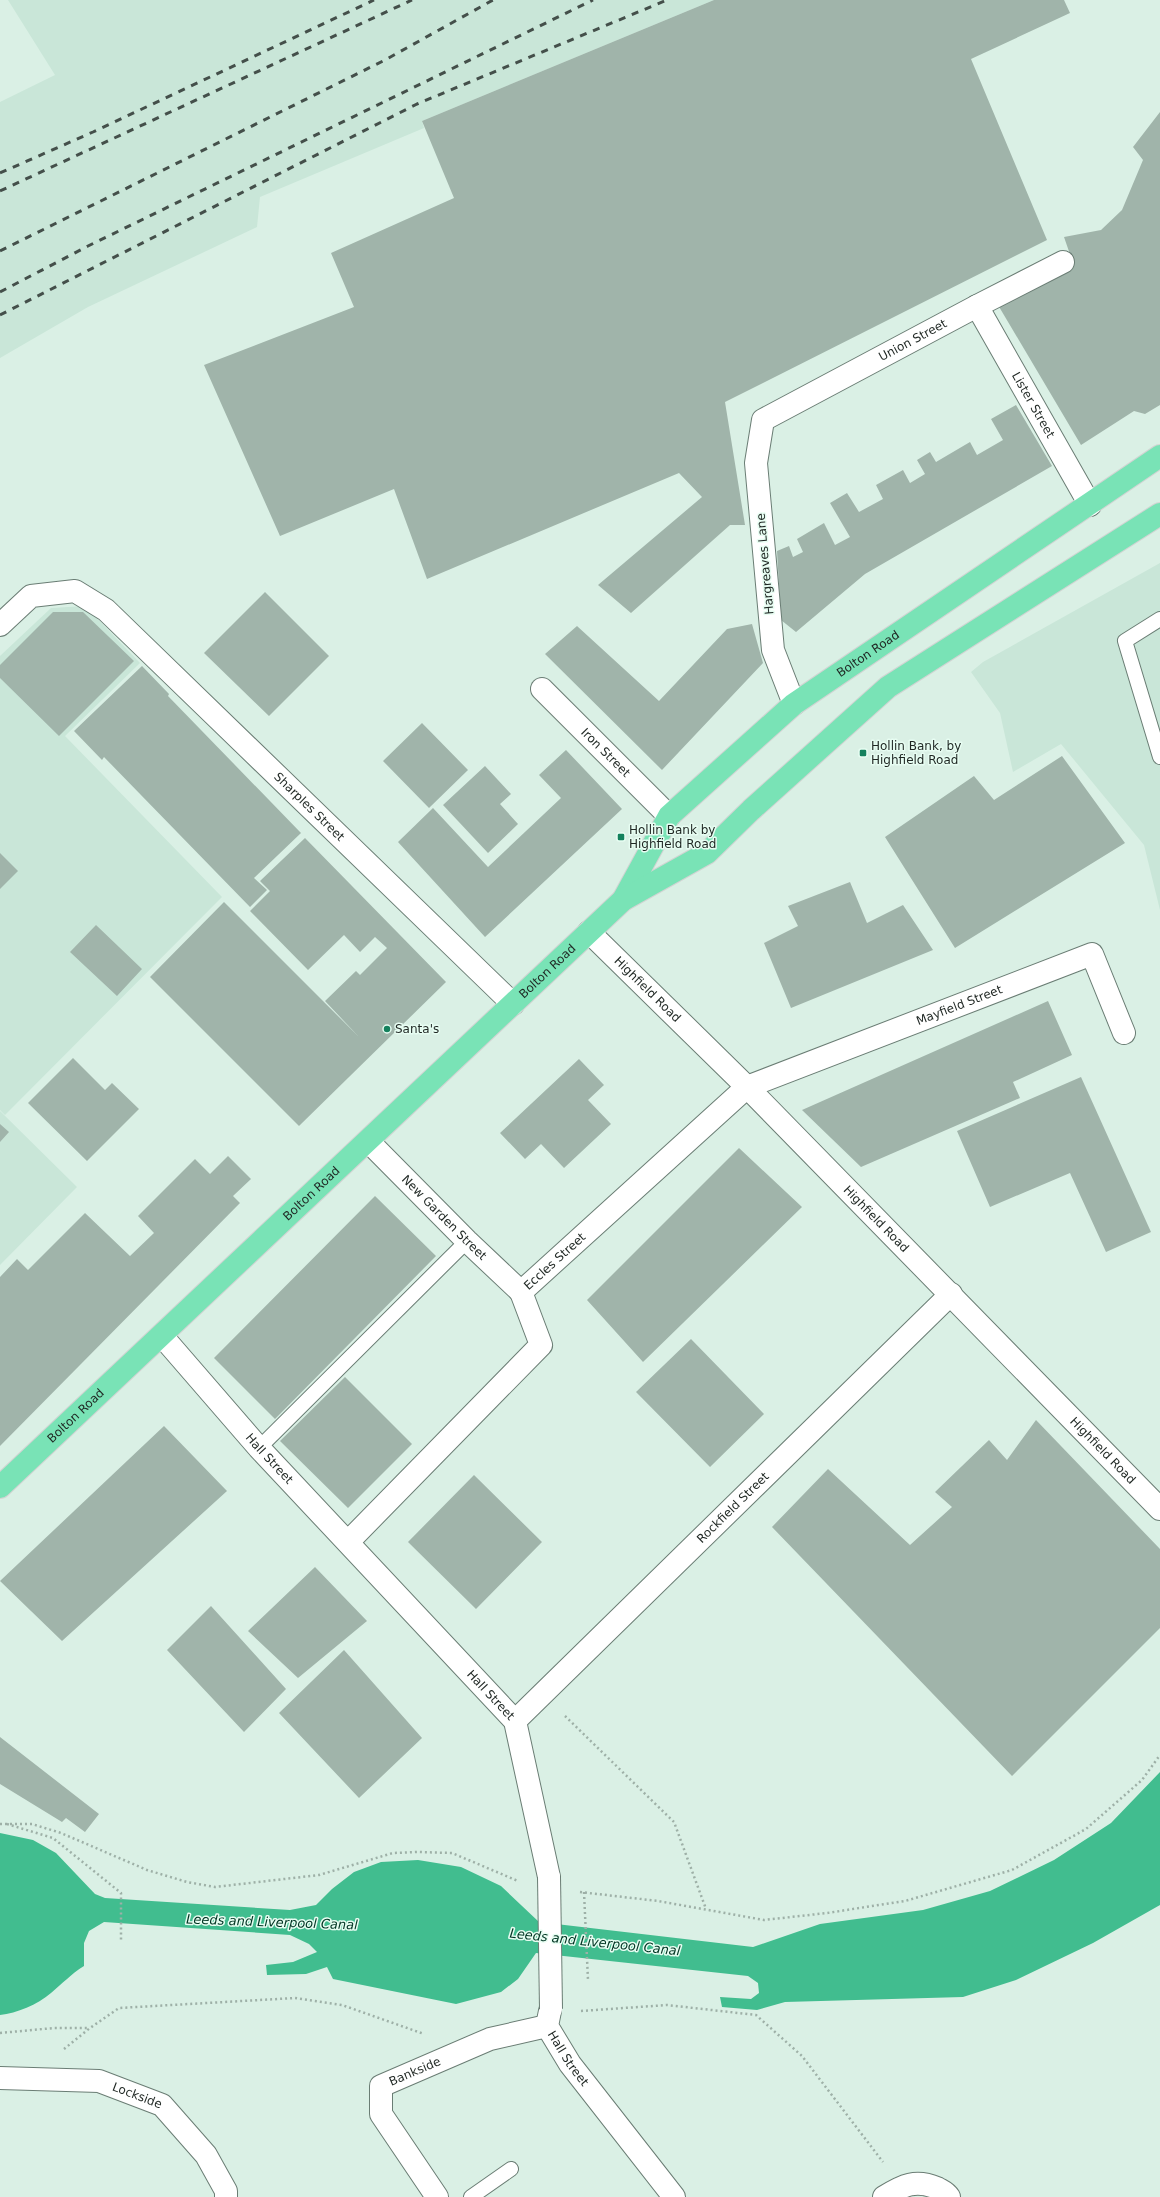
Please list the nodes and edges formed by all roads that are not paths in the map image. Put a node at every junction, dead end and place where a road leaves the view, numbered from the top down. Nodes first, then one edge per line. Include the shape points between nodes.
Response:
1 (1063, 262) dead end
2 (977, 306) junction
3 (763, 420) joint
4 (1160, 456) edge
5 (1090, 505) junction
6 (1160, 514) edge
7 (1160, 619) edge
8 (0, 625) edge
9 (542, 689) dead end
10 (794, 704) junction
11 (1160, 757) edge
12 (669, 816) junction
13 (623, 900) junction
14 (589, 932) junction
15 (513, 1004) junction
16 (1124, 1033) dead end
17 (747, 1087) junction
18 (368, 1141) junction
19 (467, 1241) junction
20 (521, 1292) junction
21 (951, 1294) junction
22 (162, 1336) junction
23 (259, 1448) junction
24 (0, 1487) edge
25 (1160, 1509) edge
26 (348, 1542) junction
27 (515, 1721) junction
28 (549, 2017) junction
29 (0, 2078) edge
30 (510, 2169) dead end
31 (893, 2192) edge
32 (226, 2197) edge
33 (437, 2197) edge
34 (471, 2197) edge
35 (674, 2197) edge
36 (949, 2197) edge

1 - 2 street, Union Street
2 - 3 street, Union Street
2 - 5 street, Lister Street
3 - 10 street, Hargreaves Lane via 756,463 773,650
4 - 5 highway, Bolton Road
5 - 10 highway, Bolton Road
6 - 13 highway, Bolton Road via 888,687 707,853
7 - 11 lane via 1125,641
8 - 15 street, Sharples Street via 31,596 75,591 106,610
9 - 12 street, Iron Street
10 - 12 highway, Bolton Road
12 - 13 highway, Bolton Road
13 - 14 highway, Bolton Road
14 - 15 highway, Bolton Road
14 - 17 street, Highfield Road
15 - 18 highway, Bolton Road
16 - 17 street, Mayfield Street via 1092,954
17 - 20 street, Eccles Street
17 - 21 street, Highfield Road
18 - 19 street, New Garden Street
18 - 22 highway, Bolton Road
19 - 20 street, New Garden Street
19 - 23 lane
20 - 26 street, Eccles Street via 541,1345
21 - 25 street, Highfield Road
21 - 27 street, Rockfield Street
22 - 23 street, Hall Street
22 - 24 highway, Bolton Road
23 - 26 street, Hall Street
26 - 27 street, Hall Street
27 - 28 street, Hall Street, bridge via 549,1877
28 - 33 street, Bankside via 490,2039 382,2086 381,2114
28 - 35 street, Hall Street via 570,2064
29 - 32 street, Lockside via 99,2081 162,2105 206,2155 226,2191
30 - 34 lane
31 - 36 street via 924,2182

